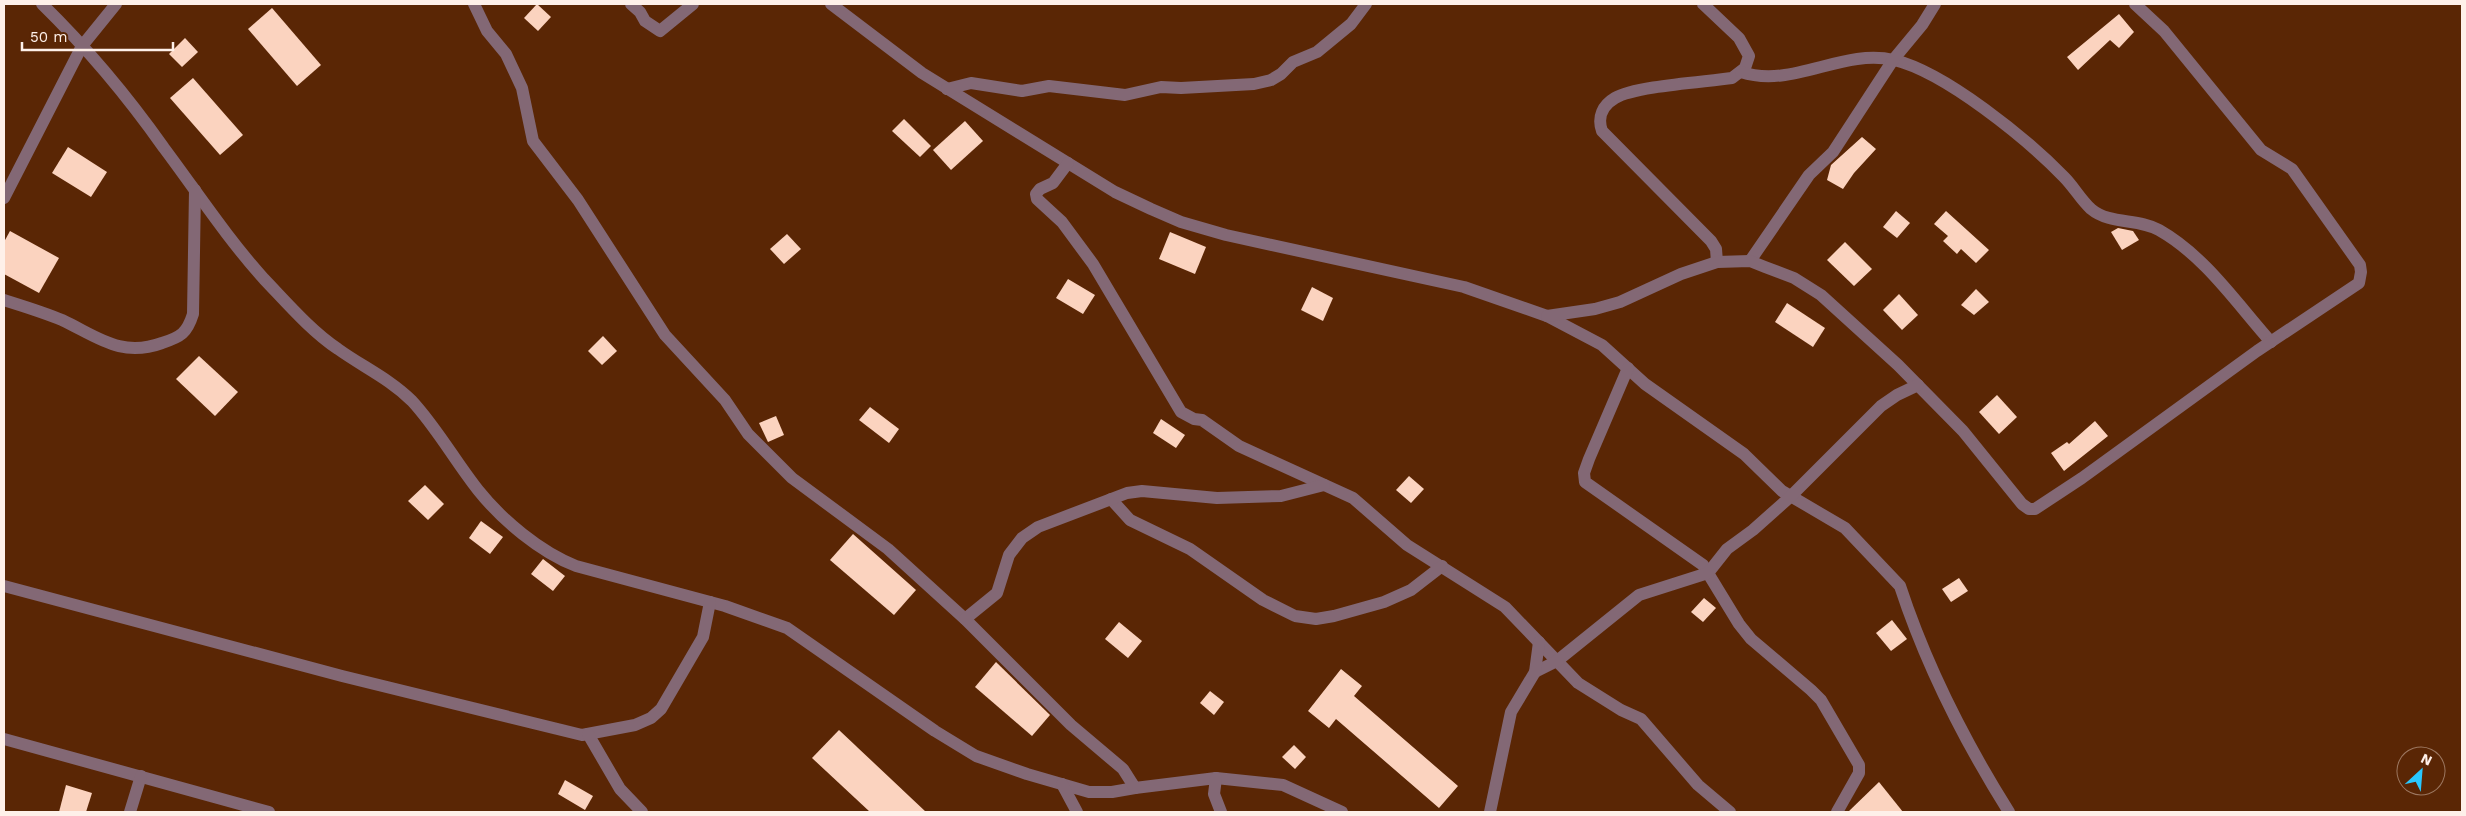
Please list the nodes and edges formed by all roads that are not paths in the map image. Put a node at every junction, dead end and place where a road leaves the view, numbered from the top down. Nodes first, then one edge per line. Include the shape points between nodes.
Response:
1 (42, 4) edge
2 (116, 4) edge
3 (474, 4) edge
4 (631, 4) edge
5 (693, 4) edge
6 (831, 4) edge
7 (1366, 4) edge
8 (1703, 4) edge
9 (1935, 4) edge
10 (2135, 4) edge
11 (82, 46) junction
12 (1893, 60) junction
13 (1742, 72) junction
14 (947, 88) junction
15 (1068, 163) junction
16 (195, 190) junction
17 (4, 198) edge
18 (1750, 261) junction
19 (1717, 262) junction
20 (4, 300) edge
21 (1547, 316) junction
22 (2271, 342) junction
23 (1628, 368) junction
24 (1918, 385) junction
25 (1324, 485) junction
26 (1790, 497) junction
27 (1111, 499) junction
28 (1442, 566) junction
29 (1708, 573) junction
30 (4, 586) edge
31 (710, 602) junction
32 (965, 619) junction
33 (1539, 642) junction
34 (1557, 661) junction
35 (1535, 672) junction
36 (588, 734) junction
37 (4, 739) edge
38 (142, 776) junction
39 (1216, 778) junction
40 (1062, 784) junction
41 (1135, 788) junction
42 (131, 811) edge
43 (269, 812) edge
44 (642, 812) edge
45 (1077, 812) edge
46 (1221, 812) edge
47 (1342, 812) edge
48 (1490, 812) edge
49 (1730, 812) edge
50 (1837, 812) edge
51 (2008, 812) edge

1 - 11 street
2 - 11 street
3 - 32 street via 487,31 506,54 522,88 533,141 578,200 665,336 725,400 748,434 774,462 888,549
4 - 5 street via 645,21 660,31
6 - 14 street via 922,73
7 - 14 street via 1351,24 1317,52 1294,62 1271,80 1254,84 1164,87 1125,95 1049,86 1022,90 971,83
8 - 13 street via 1744,45 1749,56
9 - 12 street
10 - 22 street via 2164,31 2261,150 2292,169 2360,266 2359,283
11 - 16 street via 127,98
11 - 17 street
12 - 13 street via 1855,59 1762,78
12 - 18 street via 1833,152 1809,175
12 - 22 street via 1944,82 2008,128 2064,177 2092,209 2106,218 2139,222 2177,241 2193,254
13 - 19 street via 1732,78 1628,93 1608,103 1600,116 1602,130 1711,241 1716,249
14 - 15 street
15 - 21 street via 1115,192 1181,222 1321,258 1464,287
15 - 25 street via 1053,183 1040,189 1037,199 1062,222 1093,264 1181,412 1194,420 1202,420 1239,446
16 - 20 street via 194,314 180,337 149,348 130,349 107,344 60,320
16 - 31 street via 235,247 302,318 336,348 393,383 413,403 478,490 542,549 576,566
18 - 19 street
18 - 24 street via 1794,278 1821,295
19 - 21 street via 1681,274 1620,302
21 - 23 street via 1602,345
22 - 24 street via 2035,509 2022,504 1963,431
23 - 26 street via 1644,384 1744,454
23 - 29 street via 1589,459 1584,473 1585,482 1692,557
24 - 26 street via 1881,406
25 - 27 street via 1281,496 1217,498 1142,491
25 - 28 street via 1353,498 1407,545
26 - 29 street via 1727,549
26 - 51 street via 1844,528 1900,586 1933,671 1980,768
27 - 28 street via 1130,520 1190,549 1263,600 1295,616 1325,618 1384,602 1411,590
27 - 32 street via 1038,527 1022,538 1008,555 997,592
28 - 33 street via 1505,607
29 - 34 street via 1639,596
29 - 50 street via 1739,624 1769,655 1811,690 1856,756 1858,773
30 - 36 street via 555,730
31 - 36 street via 703,637 661,709 635,725
31 - 40 street via 786,628 976,756
32 - 41 street via 1070,725 1123,769
33 - 34 street
33 - 35 street
34 - 35 street
34 - 49 street via 1578,683 1641,719 1698,785
35 - 48 street via 1511,712
36 - 44 street via 620,789
37 - 38 street
38 - 42 street
38 - 43 street
39 - 41 street
39 - 46 street via 1214,794
39 - 47 street via 1283,785
40 - 41 street via 1089,792
40 - 45 street

